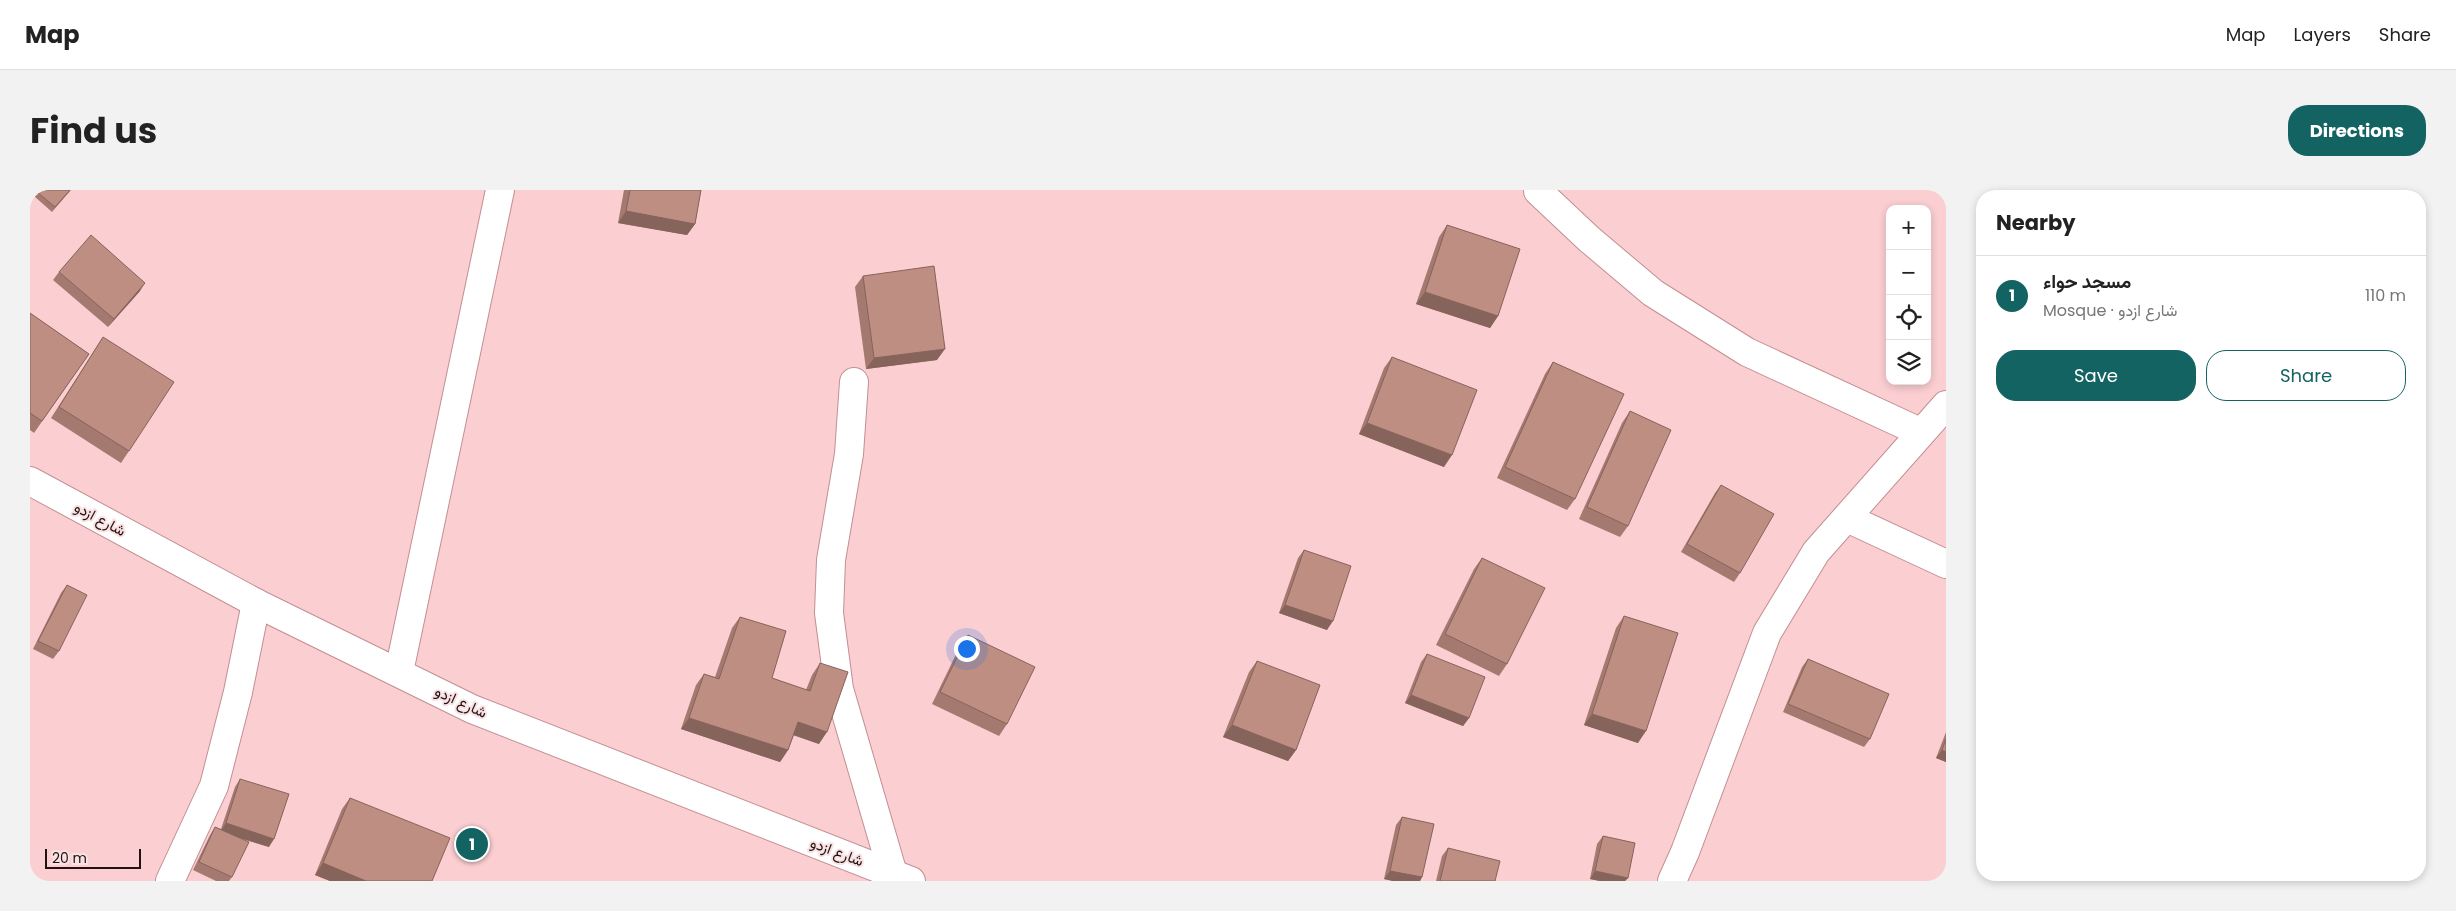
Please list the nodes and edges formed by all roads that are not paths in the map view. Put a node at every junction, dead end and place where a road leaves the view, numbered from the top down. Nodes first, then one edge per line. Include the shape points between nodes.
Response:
1 (500, 190) edge
2 (1538, 191) edge
3 (854, 382) dead end
4 (1946, 405) edge
5 (1920, 432) junction
6 (30, 481) edge
7 (1847, 518) junction
8 (1946, 564) edge
9 (256, 603) junction
10 (399, 672) junction
11 (902, 878) edge
12 (170, 881) edge
13 (1672, 881) edge

1 - 10 street
2 - 5 street via 1653,293 1747,352
3 - 11 street via 849,454 831,560 828,613 840,689
4 - 5 street
5 - 7 street
6 - 9 street, شارع ازدو
7 - 8 street
7 - 13 street via 1816,552 1767,633
9 - 10 street, شارع ازدو
9 - 12 street via 214,786
10 - 11 street, شارع ازدو via 472,709

